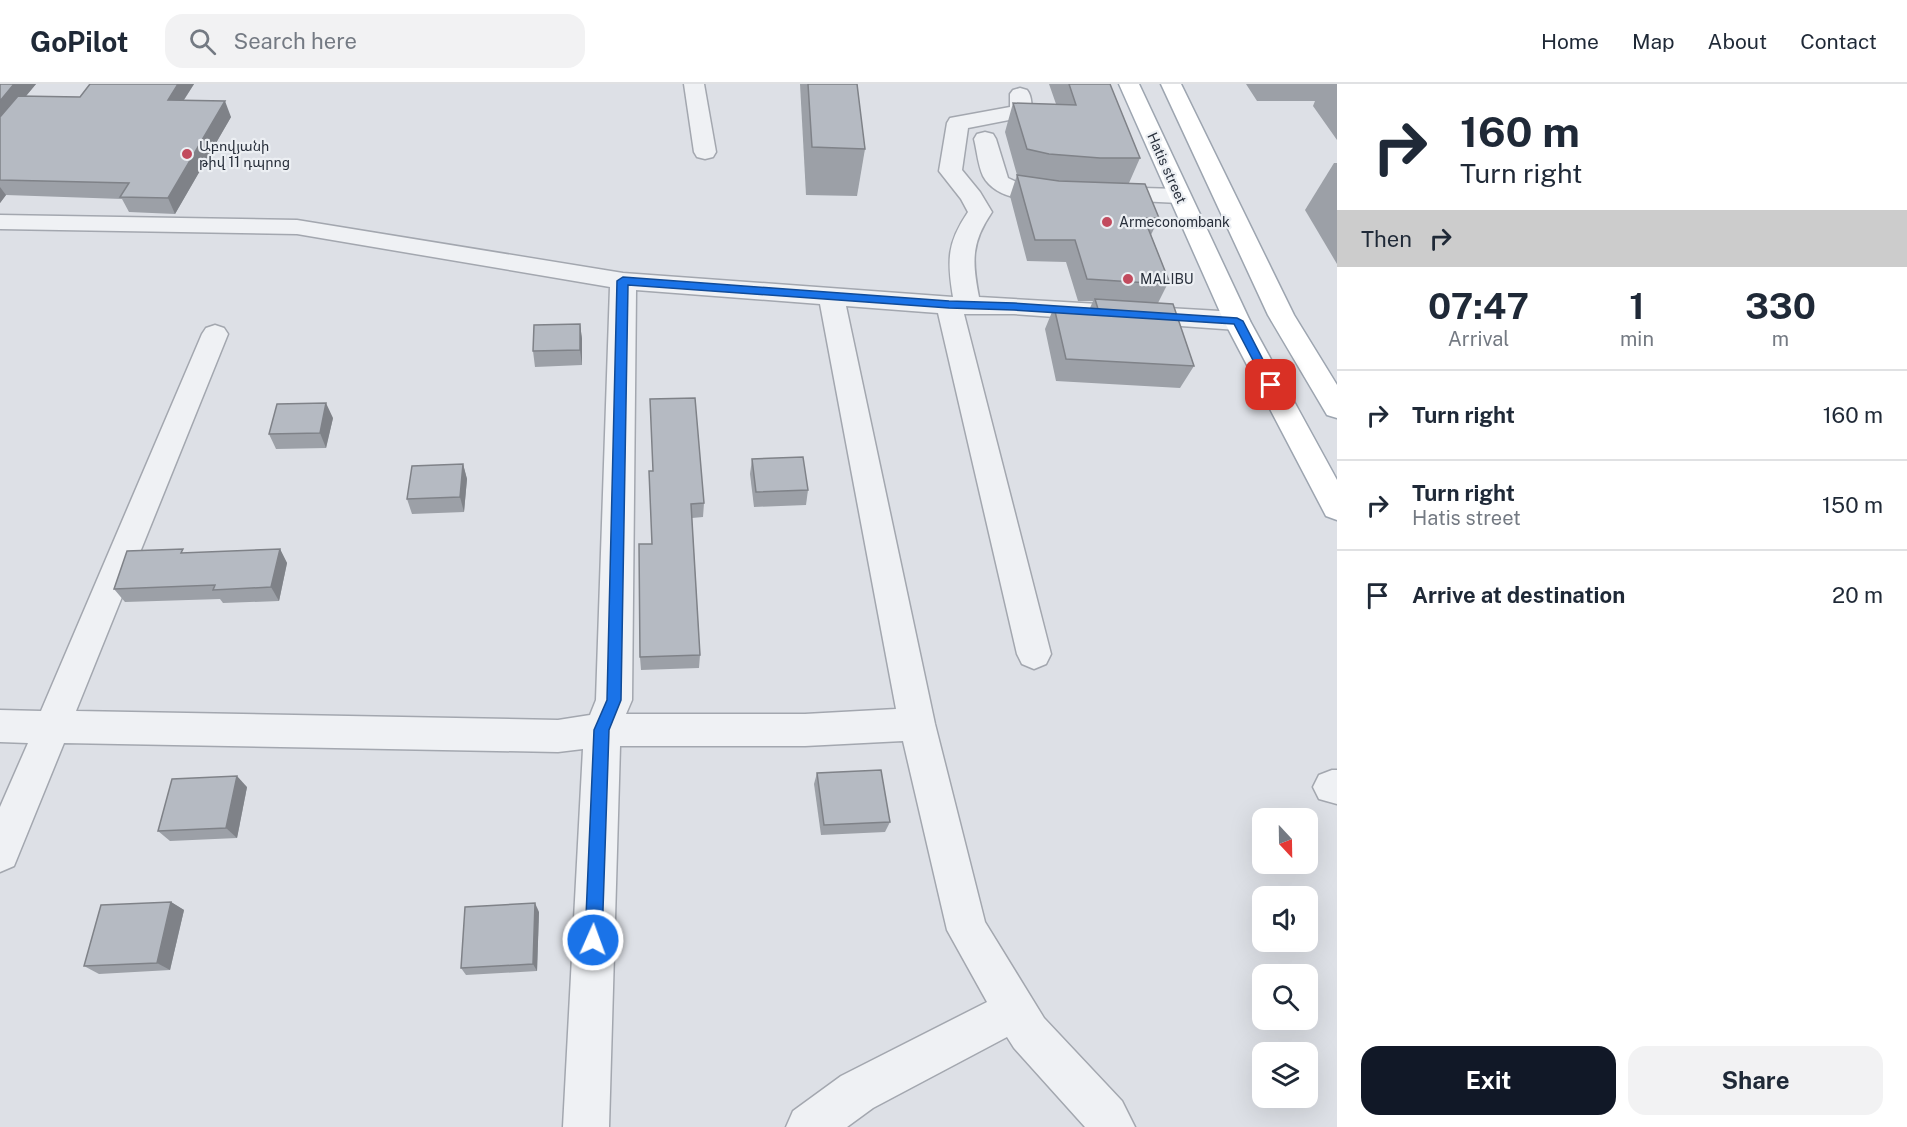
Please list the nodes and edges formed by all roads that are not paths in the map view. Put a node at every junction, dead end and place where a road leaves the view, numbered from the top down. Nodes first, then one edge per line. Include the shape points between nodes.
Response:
1 (694, 84) edge
2 (1130, 84) edge
3 (1171, 84) edge
4 (1020, 94) dead end
5 (985, 139) dead end
6 (705, 152) dead end
7 (1179, 196) junction
8 (0, 222) edge
9 (623, 281) junction
10 (831, 296) junction
11 (958, 305) junction
12 (1237, 321) junction
13 (215, 334) dead end
14 (1337, 408) edge
15 (1334, 496) edge
16 (1034, 654) dead end
17 (917, 724) junction
18 (0, 726) edge
19 (52, 726) junction
20 (602, 730) junction
21 (0, 853) edge
22 (1016, 1010) junction
23 (586, 1127) edge
24 (809, 1127) edge
25 (1112, 1127) edge

1 - 6 street
2 - 7 main road, Hatis street
3 - 14 main road via 1281,315
4 - 11 street via 1021,111 958,123 950,171 980,212 967,229 960,251
5 - 7 street via 994,176 1008,188
7 - 12 main road, Hatis street
8 - 9 street via 297,227
9 - 10 street
9 - 20 street via 614,700
10 - 11 street
10 - 17 street
11 - 12 street
11 - 16 street
12 - 15 main road, Hatis street
13 - 19 street
17 - 20 street via 806,730
17 - 22 street via 967,930
18 - 19 street
19 - 20 street via 558,736
19 - 21 street
20 - 23 street
22 - 24 street via 857,1092
22 - 25 street via 1029,1034

